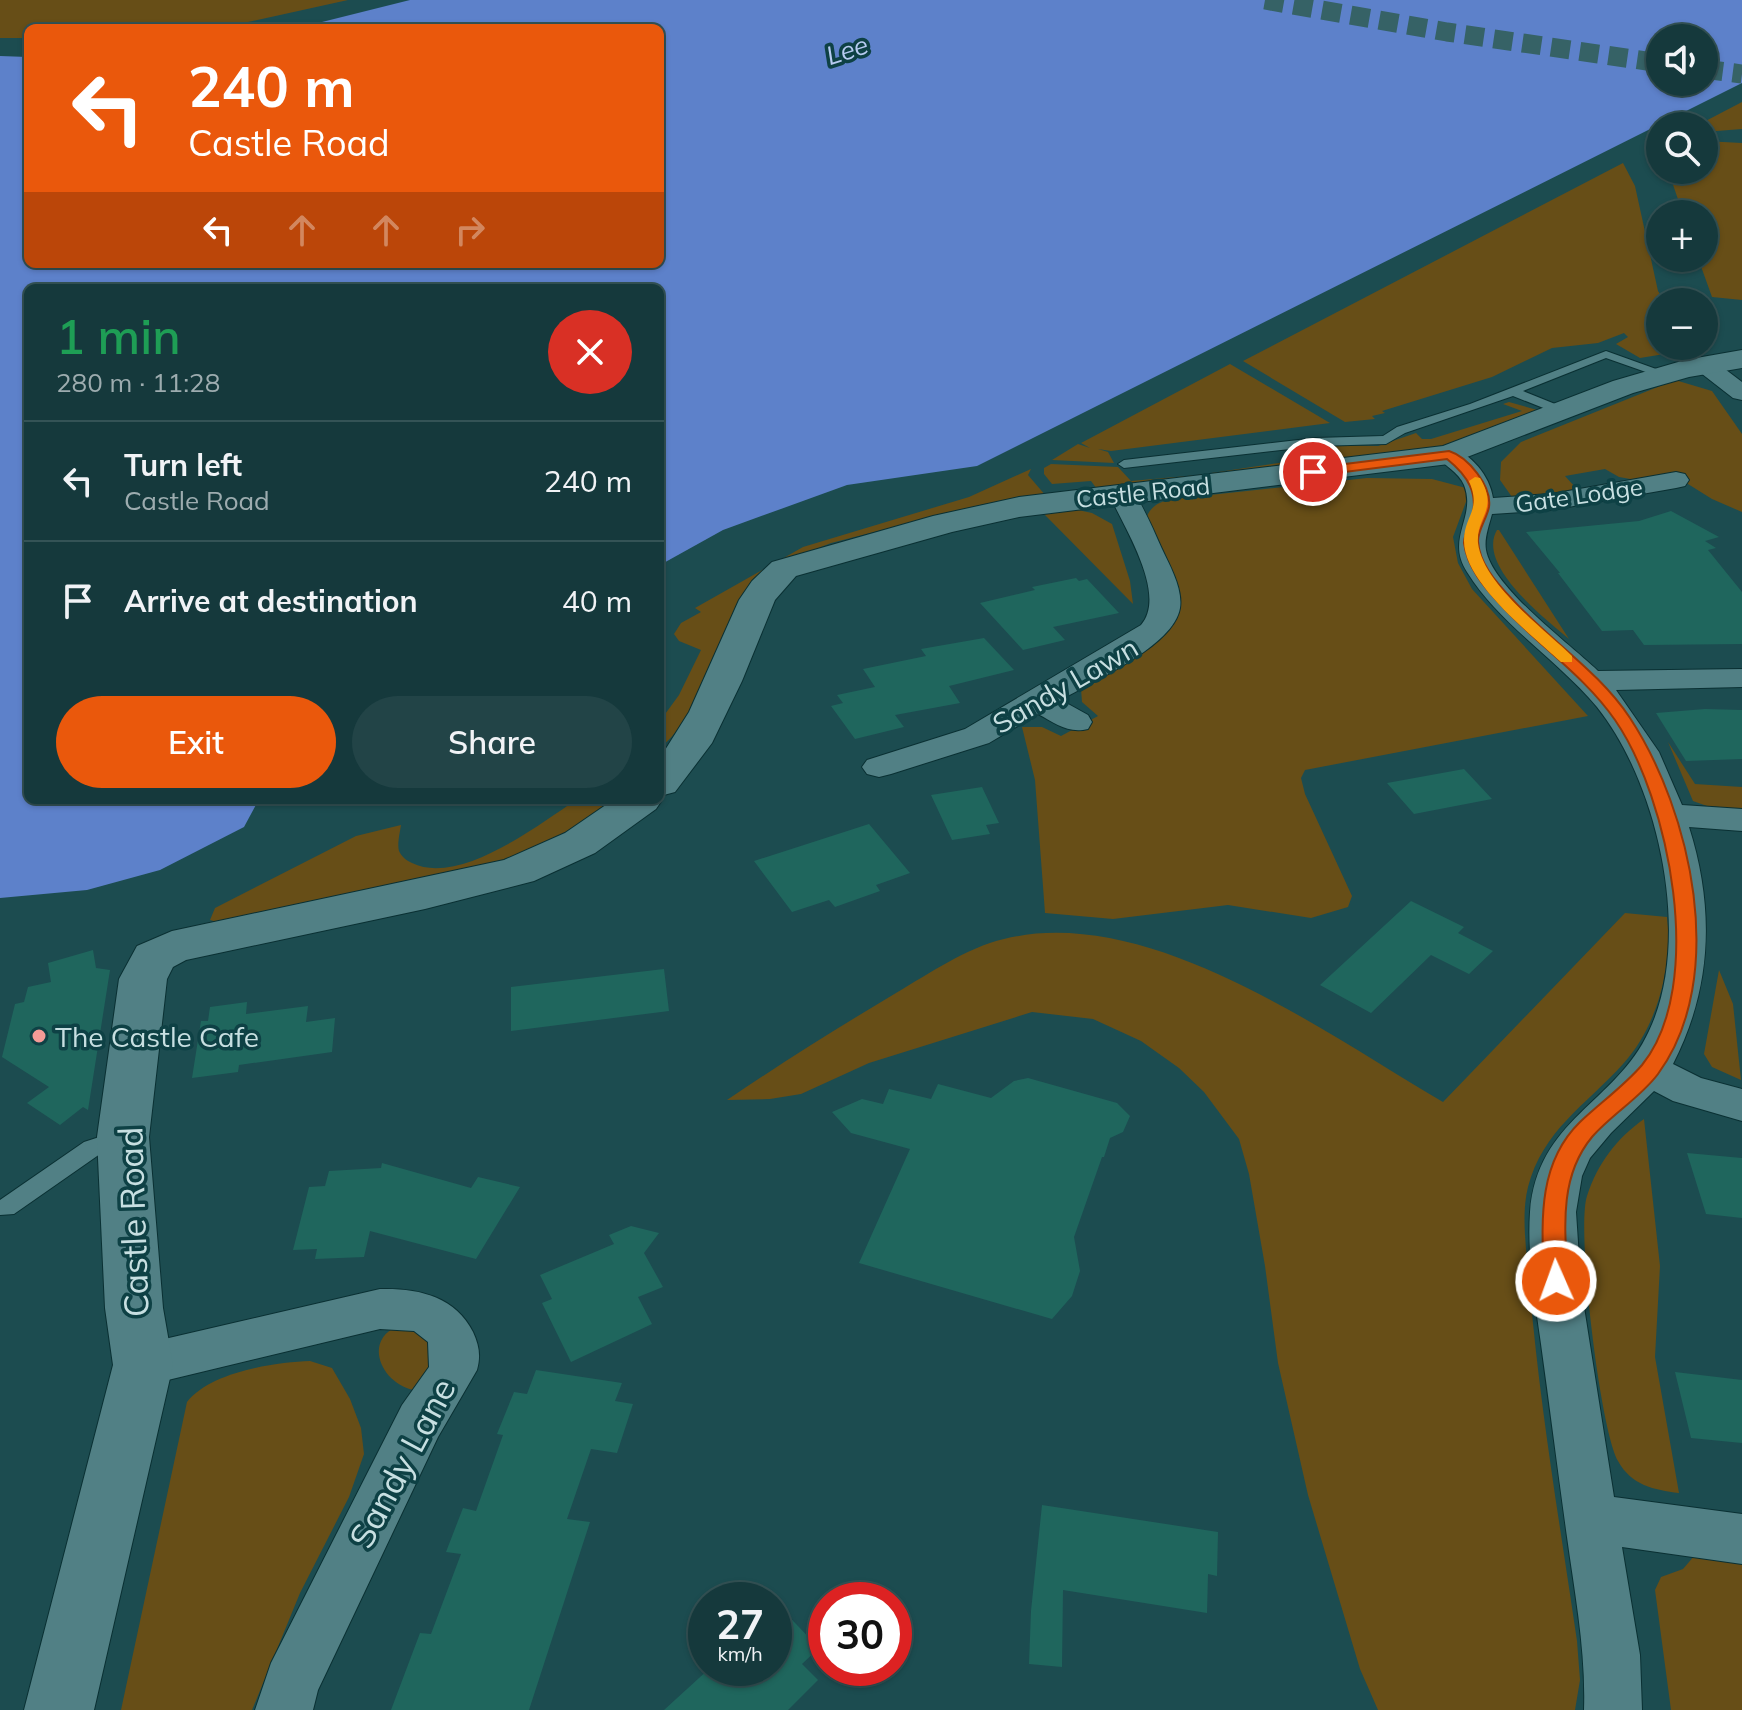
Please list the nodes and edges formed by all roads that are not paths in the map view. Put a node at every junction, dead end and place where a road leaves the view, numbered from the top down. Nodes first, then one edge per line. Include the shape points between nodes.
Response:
1 (1742, 359) edge
2 (1705, 365) junction
3 (1664, 374) junction
4 (1514, 392) junction
5 (1742, 393) edge
6 (1561, 411) junction
7 (1449, 455) junction
8 (1123, 479) junction
9 (1676, 480) dead end
10 (1482, 507) junction
11 (1742, 678) edge
12 (1590, 681) junction
13 (1039, 701) junction
14 (1076, 722) dead end
15 (879, 767) dead end
16 (664, 778) edge
17 (635, 804) edge
18 (1667, 815) junction
19 (1742, 820) edge
20 (1649, 1070) junction
21 (1742, 1105) edge
22 (123, 1137) junction
23 (6, 1208) dead end
24 (143, 1365) junction
25 (1590, 1518) junction
26 (1742, 1539) edge
27 (59, 1710) edge
28 (284, 1710) edge
29 (1613, 1710) edge

1 - 2 street, Castle Road
2 - 3 street, Castle Road
2 - 5 street
3 - 4 lane via 1606,354
3 - 6 street, Castle Road
4 - 6 lane
4 - 8 lane via 1401,430 1386,440 1316,442
6 - 7 street, Castle Road
7 - 8 street, Castle Road
7 - 10 street, Gate Lodge via 1475,480
8 - 13 street, Sandy Lawn via 1165,611 1149,635
8 - 16 street, Castle Road via 784,569 765,586 709,710
9 - 10 street, Gate Lodge via 1551,502
10 - 12 street, Gate Lodge via 1471,540 1478,567 1506,602
11 - 12 street
12 - 18 street, Gate Lodge via 1636,741
13 - 14 street
13 - 15 street, Sandy Lawn via 977,736
17 - 22 street, Castle Road via 580,843 518,871 172,947 154,957 143,979
18 - 19 street
18 - 20 street, Gate Lodge via 1689,937 1677,1011 1667,1042
20 - 21 street via 1688,1090
20 - 25 street, Gate Lodge via 1584,1131 1561,1167 1556,1189 1556,1281
22 - 23 lane via 92,1148
22 - 24 street, Castle Road
24 - 27 street, Castle Road
24 - 28 street, Sandy Lane via 380,1309 434,1315 450,1338 456,1353 453,1368 415,1429 291,1683
25 - 26 street
25 - 29 street, Gate Lodge via 1609,1633

